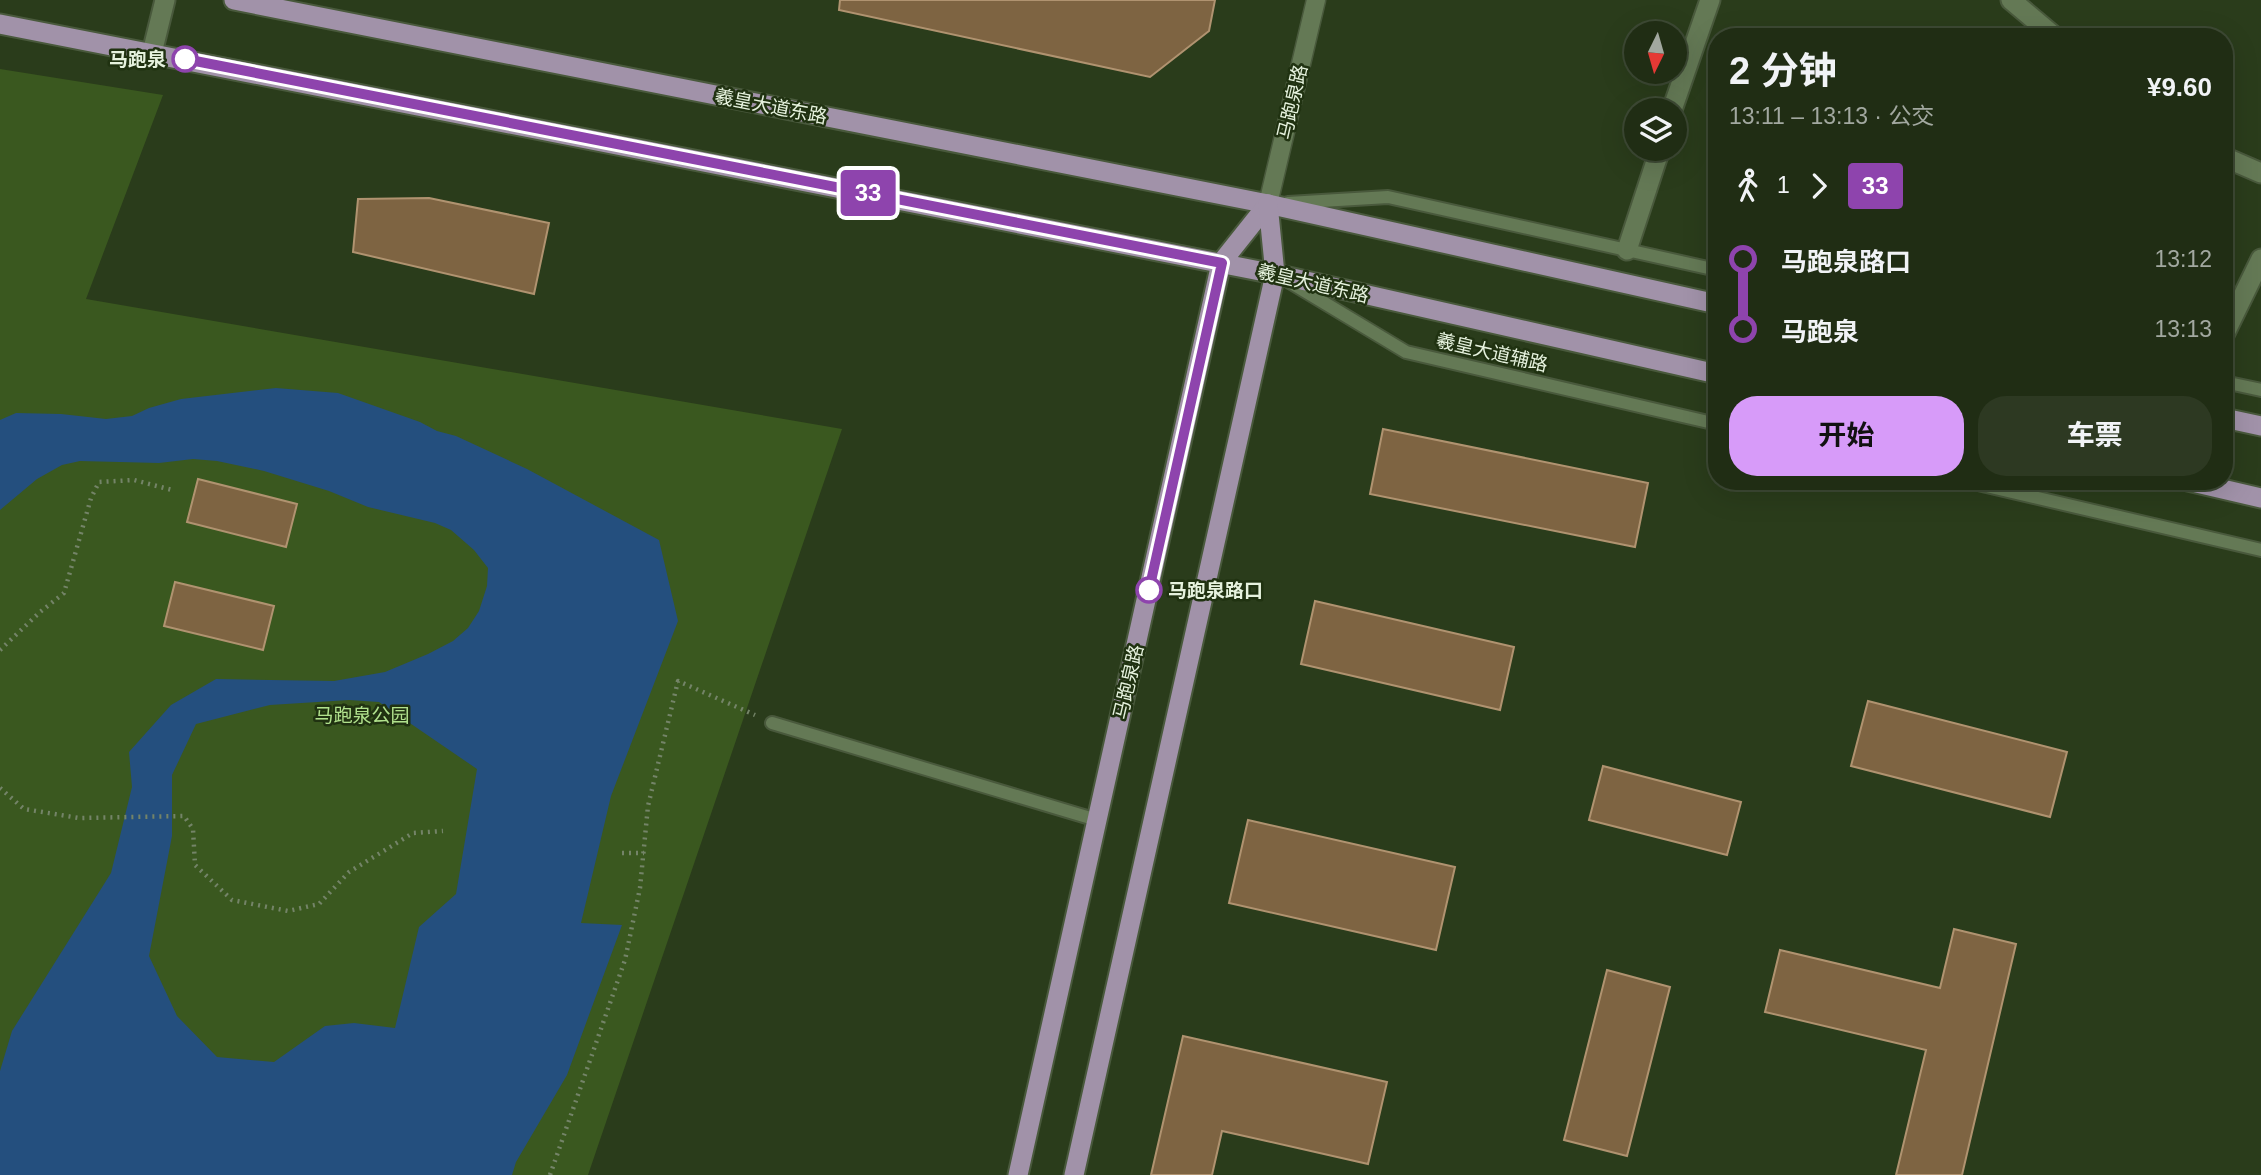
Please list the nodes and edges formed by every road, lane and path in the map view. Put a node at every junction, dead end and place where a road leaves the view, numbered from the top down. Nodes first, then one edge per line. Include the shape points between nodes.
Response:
1 (165, 0) edge
2 (234, 0) edge
3 (1316, 0) edge
4 (1710, 0) edge
5 (2011, 0) edge
6 (0, 24) edge
7 (2044, 28) edge
8 (152, 53) junction
9 (1676, 98) edge
10 (1656, 161) edge
11 (2233, 161) edge
12 (2261, 173) edge
13 (1268, 204) junction
14 (1627, 250) junction
15 (2261, 259) edge
16 (1222, 263) junction
17 (1708, 268) edge
18 (1275, 274) junction
19 (1708, 302) edge
20 (2233, 317) edge
21 (1708, 372) edge
22 (2233, 384) edge
23 (2261, 390) edge
24 (2233, 420) edge
25 (1708, 422) edge
26 (2261, 426) edge
27 (172, 490) dead end
28 (2004, 490) edge
29 (2227, 490) edge
30 (2261, 498) edge
31 (2261, 550) edge
32 (0, 650) edge
33 (772, 723) joint
34 (0, 788) edge
35 (1097, 820) junction
36 (443, 831) dead end
37 (622, 853) dead end
38 (644, 853) junction
39 (550, 1175) edge
40 (1018, 1175) edge
41 (1074, 1175) edge

1 - 8 street
2 - 13 main road, 羲皇大道东路
3 - 13 street, 马跑泉路
4 - 9 street
5 - 7 street
6 - 8 main road, 羲皇大道东路
8 - 16 main road, 羲皇大道东路
10 - 14 street
11 - 12 street
13 - 14 lane via 1388,197
13 - 16 main road, 马跑泉路
13 - 18 main road, 马跑泉路
13 - 19 main road, 羲皇大道东路
14 - 17 lane
15 - 20 street
16 - 18 main road, 羲皇大道东路
16 - 35 main road, 马跑泉路
18 - 21 main road, 羲皇大道东路
18 - 25 lane, 羲皇大道辅路 via 1406,352
18 - 41 main road, 马跑泉路
22 - 23 lane
24 - 26 main road
27 - 32 path via 134,480 99,482 64,593
28 - 31 lane
29 - 30 main road
33 - 35 lane
33 - 38 path via 678,681 648,806
34 - 36 path via 24,809 79,818 184,816 193,829 195,865 232,900 288,911 319,904 349,872 413,833
35 - 40 main road, 马跑泉路
37 - 38 path
38 - 39 path via 625,960

